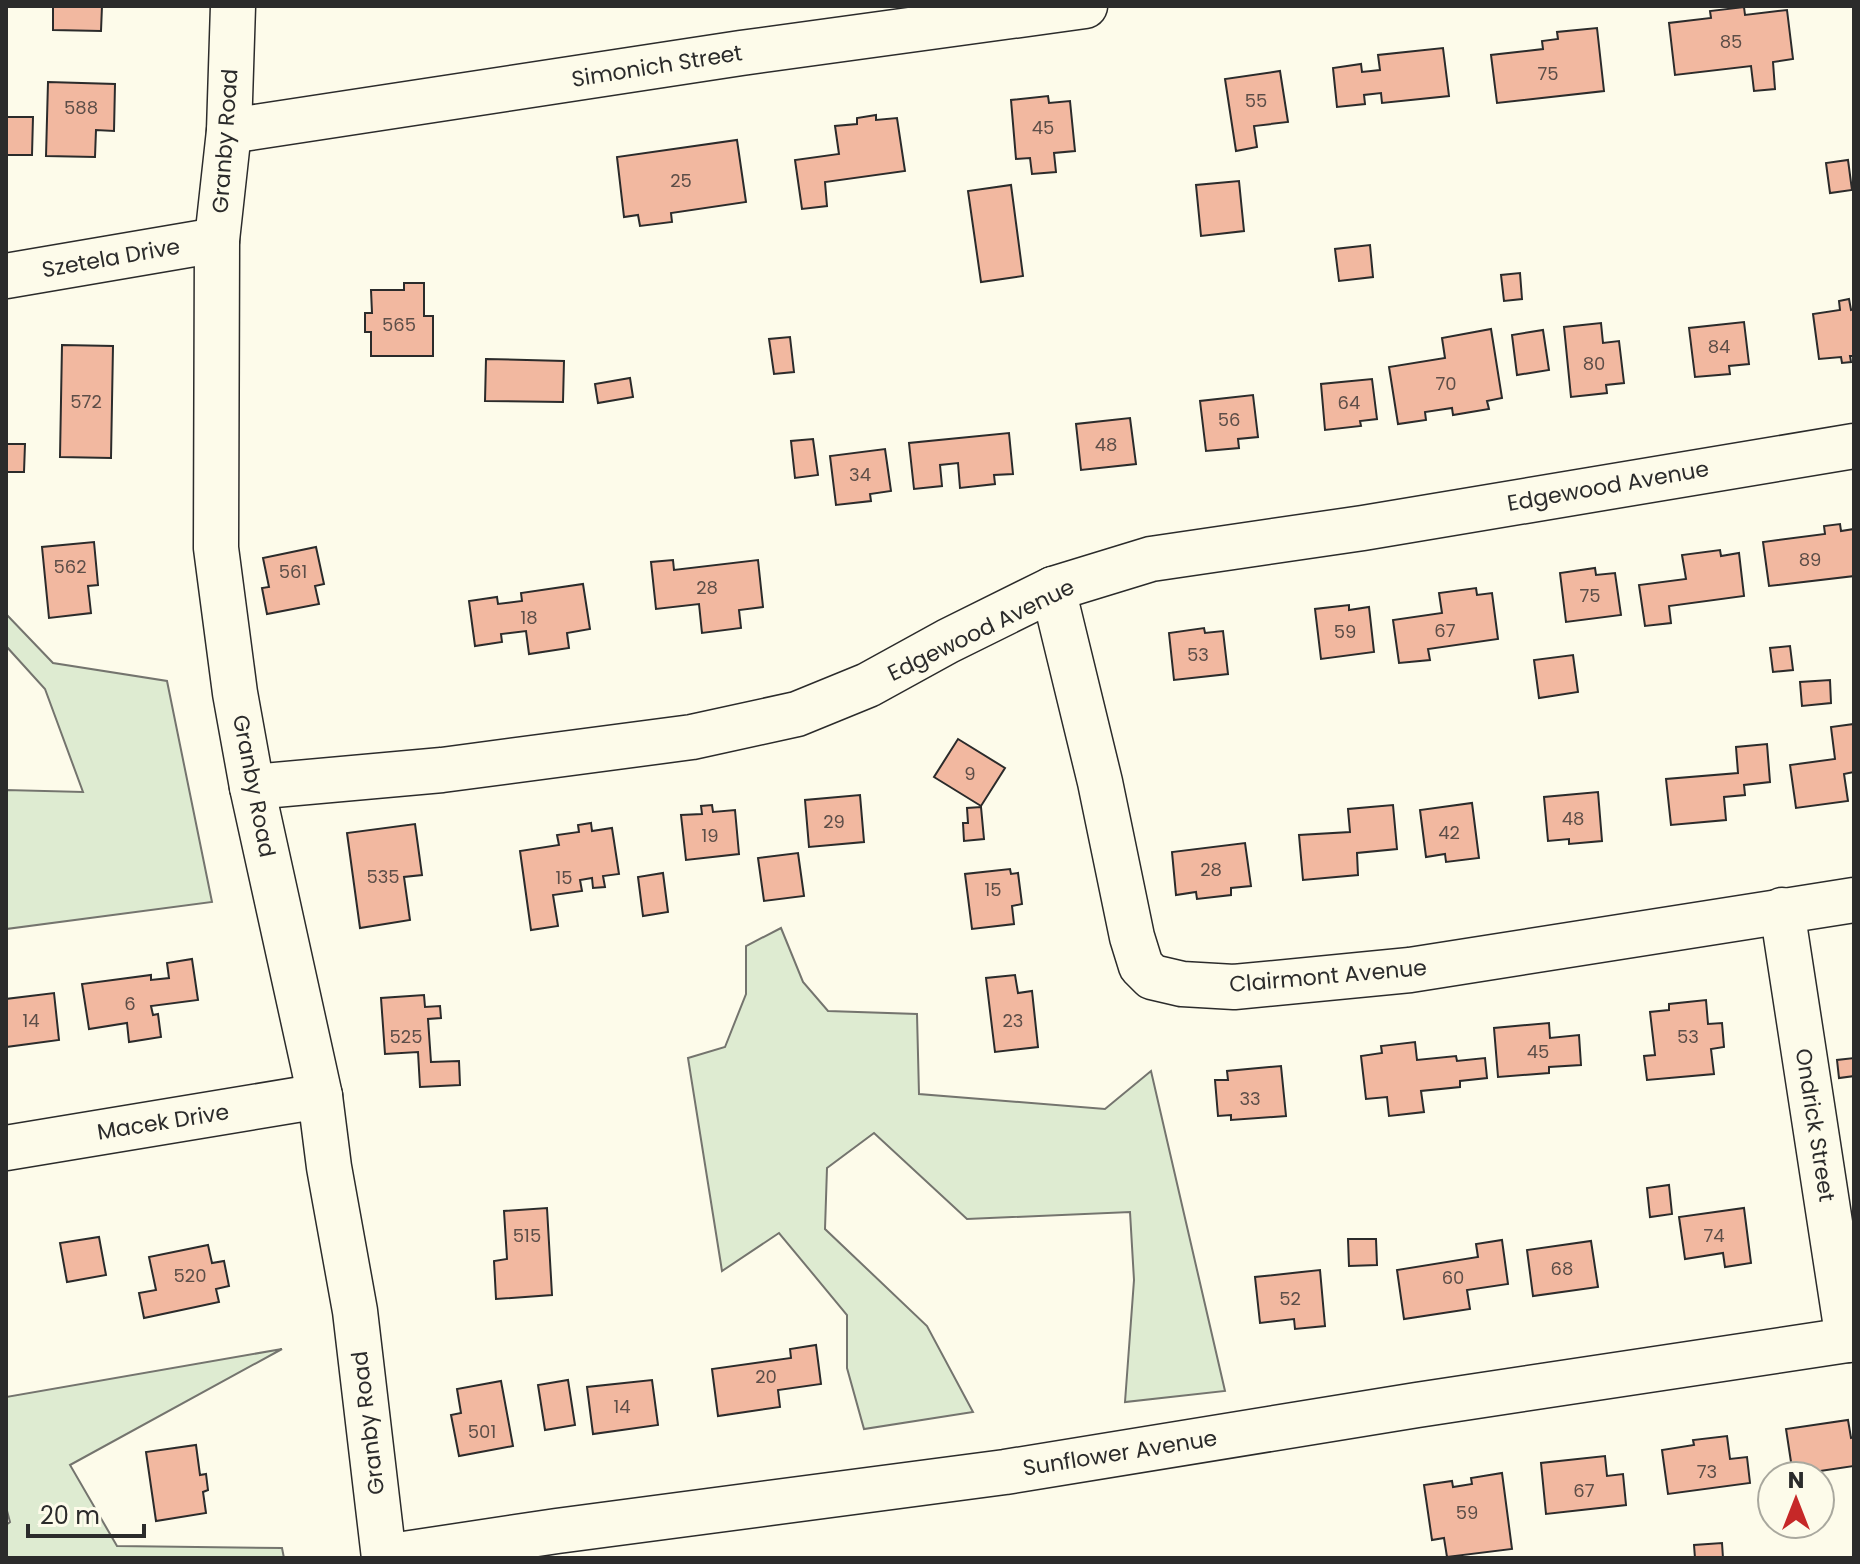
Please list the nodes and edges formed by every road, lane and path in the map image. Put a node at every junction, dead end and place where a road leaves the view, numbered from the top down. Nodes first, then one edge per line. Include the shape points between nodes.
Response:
1 (233, 6) edge
2 (1085, 6) edge
3 (229, 131) junction
4 (217, 240) junction
5 (6, 276) edge
6 (1854, 446) edge
7 (1053, 589) junction
8 (252, 787) junction
9 (1854, 900) edge
10 (1782, 910) junction
11 (320, 1096) junction
12 (6, 1148) edge
13 (1851, 1339) edge
14 (384, 1558) edge

1 - 3 street, Granby Road
2 - 3 street, Simonich Street
3 - 4 street, Granby Road
4 - 5 street, Szetela Drive
4 - 8 street, Granby Road via 216,548
6 - 7 street, Edgewood Avenue via 1151,559
7 - 8 street, Edgewood Avenue via 868,685 797,714 692,737 442,770
7 - 10 street, Clairmont Avenue via 1132,937 1141,966 1152,977 1234,987 1410,970
8 - 11 street, Granby Road
9 - 10 street, Clairmont Avenue
10 - 13 street, Ondrick Street
11 - 12 street, Macek Drive
11 - 14 street, Granby Road via 355,1311
13 - 14 street, Sunflower Avenue via 1005,1472

